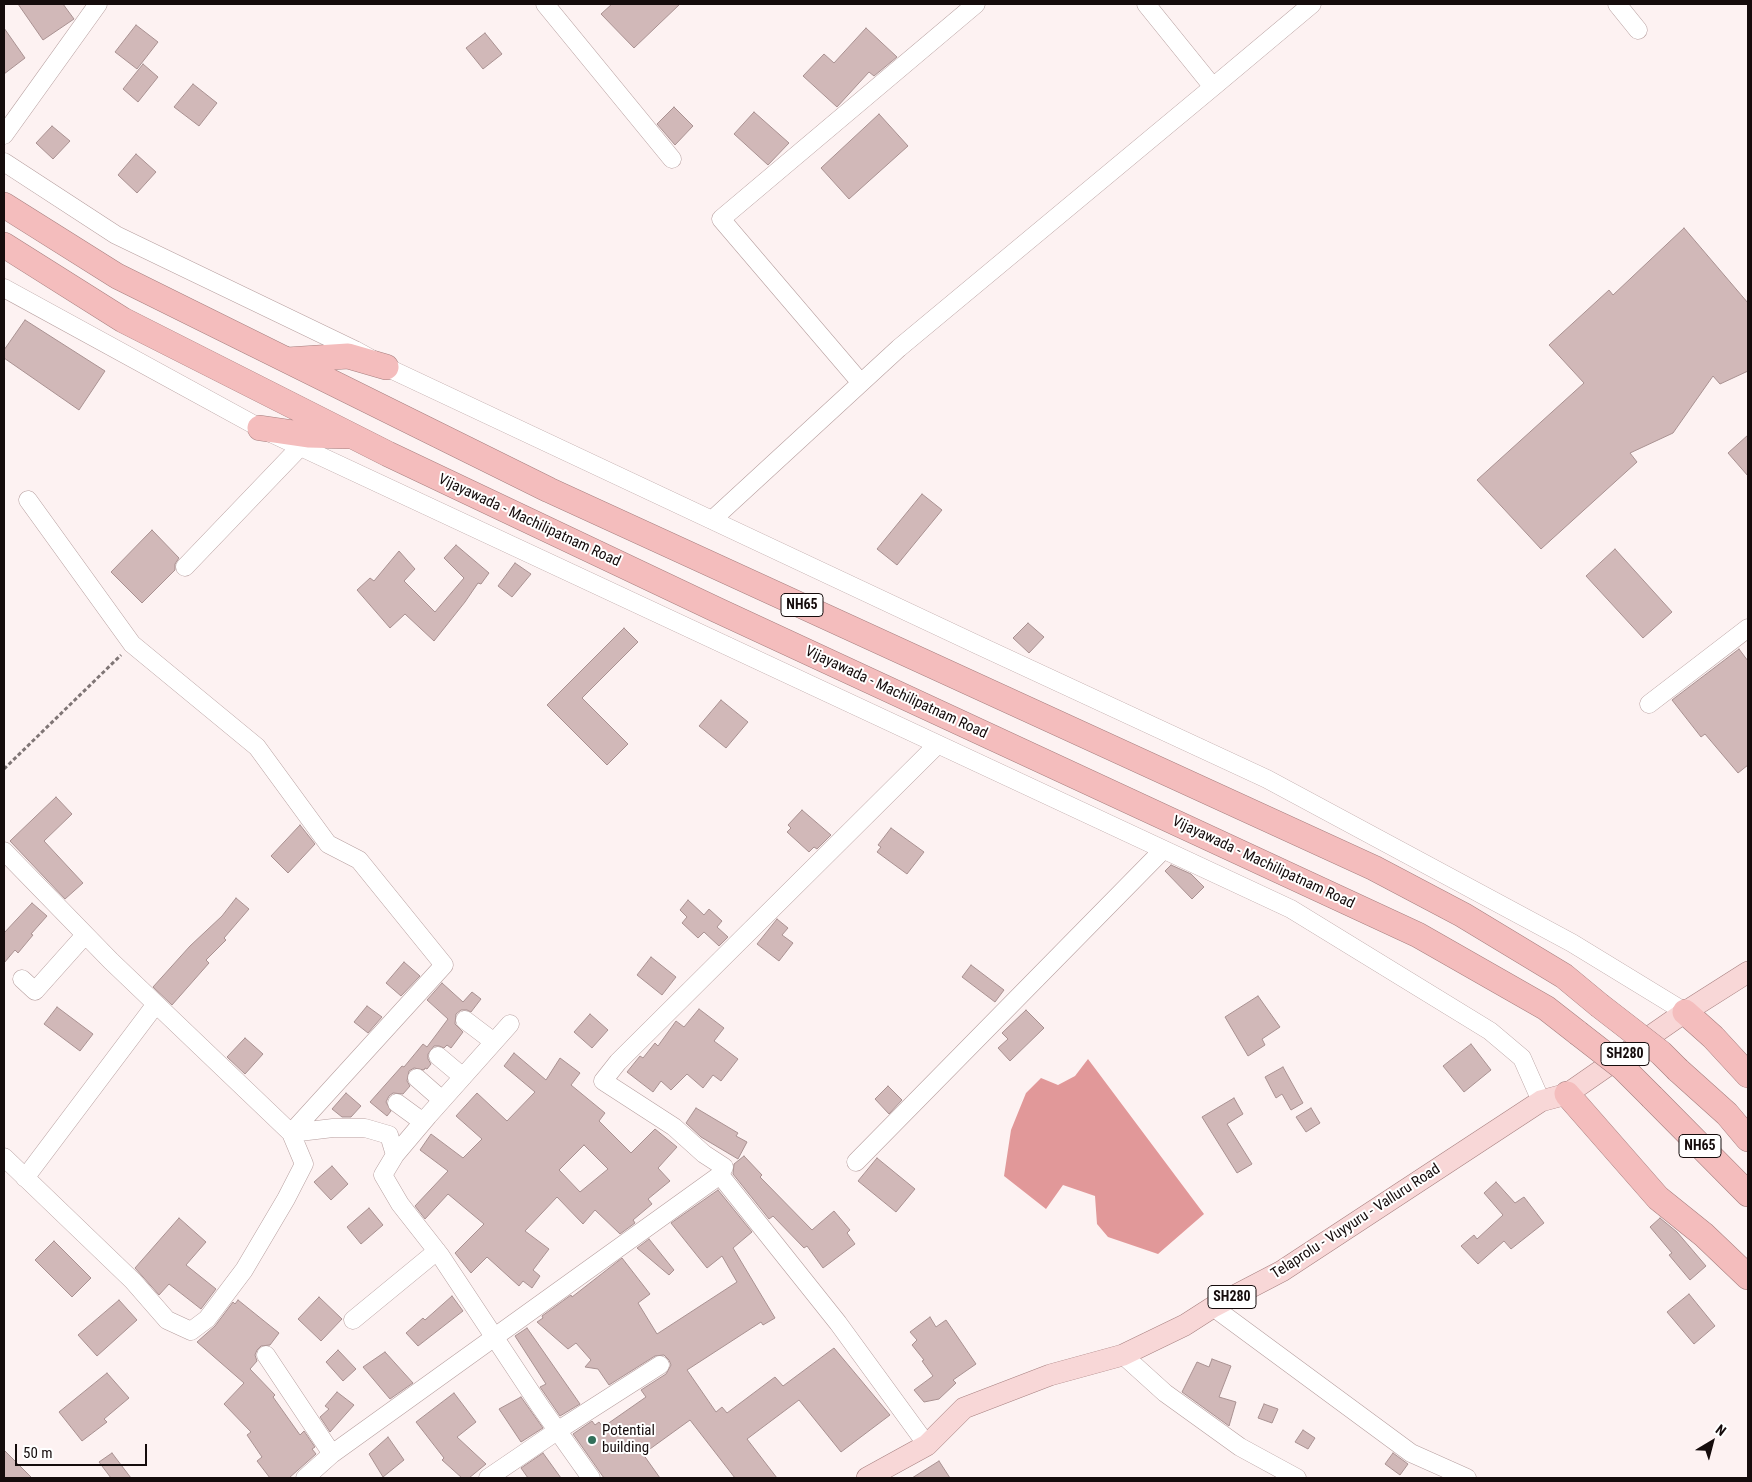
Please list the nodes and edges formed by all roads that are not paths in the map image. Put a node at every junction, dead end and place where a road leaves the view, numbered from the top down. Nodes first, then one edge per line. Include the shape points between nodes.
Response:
1 (98, 4) edge
2 (545, 4) edge
3 (976, 4) edge
4 (1146, 4) edge
5 (1312, 4) edge
6 (1617, 4) edge
7 (1638, 30) dead end
8 (1213, 86) junction
9 (4, 135) edge
10 (672, 159) dead end
11 (4, 162) edge
12 (4, 205) edge
13 (4, 245) edge
14 (4, 288) edge
15 (287, 360) junction
16 (386, 367) junction
17 (861, 382) junction
18 (260, 428) junction
19 (352, 436) junction
20 (300, 447) junction
21 (28, 500) dead end
22 (712, 520) junction
23 (185, 567) dead end
24 (1748, 628) edge
25 (1650, 704) dead end
26 (938, 745) junction
27 (1163, 850) junction
28 (4, 851) edge
29 (85, 934) junction
30 (1748, 972) edge
31 (22, 979) dead end
32 (156, 1004) junction
33 (1685, 1012) junction
34 (465, 1020) dead end
35 (510, 1024) dead end
36 (494, 1042) junction
37 (438, 1056) dead end
38 (1748, 1075) edge
39 (463, 1077) junction
40 (417, 1078) dead end
41 (1567, 1094) junction
42 (442, 1100) junction
43 (1541, 1101) junction
44 (398, 1103) dead end
45 (423, 1122) junction
46 (292, 1134) junction
47 (1748, 1139) edge
48 (395, 1155) junction
49 (4, 1157) edge
50 (856, 1162) dead end
51 (720, 1175) junction
52 (25, 1178) junction
53 (1748, 1194) edge
54 (437, 1252) junction
55 (1748, 1277) edge
56 (1213, 1307) junction
57 (353, 1320) dead end
58 (494, 1337) junction
59 (266, 1355) dead end
60 (1123, 1355) junction
61 (660, 1365) dead end
62 (557, 1431) junction
63 (928, 1445) junction
64 (332, 1454) junction
65 (305, 1478) edge
66 (488, 1478) edge
67 (591, 1478) edge
68 (867, 1478) edge
69 (1296, 1478) edge
70 (1467, 1478) edge

1 - 9 street
2 - 10 street
3 - 17 street via 720,219
4 - 8 street
5 - 8 street
6 - 7 street
8 - 17 street
11 - 16 street via 116,236
12 - 15 highway, NH65 via 117,276
13 - 19 highway, Vijayawada - Machilipatnam Road / NH65 via 123,320
14 - 18 street
15 - 16 highway via 348,356
15 - 47 highway, NH65, bridge via 549,490 1374,868 1463,915 1564,976 1661,1054 1727,1114
16 - 22 street
17 - 22 street
18 - 19 highway via 308,435
18 - 20 street
19 - 53 highway, Vijayawada - Machilipatnam Road / NH65, bridge via 717,610 1418,935 1546,1008 1623,1068
20 - 23 street
20 - 26 street
21 - 46 street via 132,644 257,747 328,844 359,860 444,965
22 - 33 street via 1267,779 1572,943
24 - 25 street
26 - 27 street
26 - 51 street via 625,1055 603,1081 674,1128 724,1167
27 - 43 street via 1291,909 1490,1031 1522,1058
27 - 50 street
28 - 29 street
29 - 31 street via 35,991
29 - 32 street
30 - 33 main road, Telaprolu - Vuyyuru - Valluru Road / SH280
32 - 46 street
32 - 52 street
33 - 38 highway
33 - 41 main road, Telaprolu - Vuyyuru - Valluru Road / SH280
34 - 36 street
35 - 36 street
36 - 39 street
37 - 39 street
39 - 42 street
40 - 42 street
41 - 43 main road, Telaprolu - Vuyyuru - Valluru Road / SH280
41 - 55 highway via 1658,1198 1704,1235
42 - 45 street
43 - 56 main road, Telaprolu - Vuyyuru - Valluru Road / SH280 via 1282,1271
44 - 45 street
45 - 48 street
46 - 48 street via 333,1128 365,1128 389,1135
46 - 52 street via 304,1164 244,1270 207,1319 191,1331 167,1320 133,1281
48 - 54 street via 383,1175 400,1204
49 - 52 street
51 - 58 street
51 - 63 street via 838,1323
54 - 57 street
54 - 58 street
56 - 60 main road, Telaprolu - Vuyyuru - Valluru Road / SH280 via 1185,1325
56 - 70 street via 1411,1453
58 - 62 street
58 - 64 street
59 - 64 street
60 - 63 main road, Telaprolu - Vuyyuru - Valluru Road / SH280 via 1050,1374 964,1408
60 - 69 street via 1165,1393 1240,1447
61 - 62 street
62 - 66 street
62 - 67 street
63 - 68 main road, Telaprolu - Vuyyuru - Valluru Road / SH280
64 - 65 street

